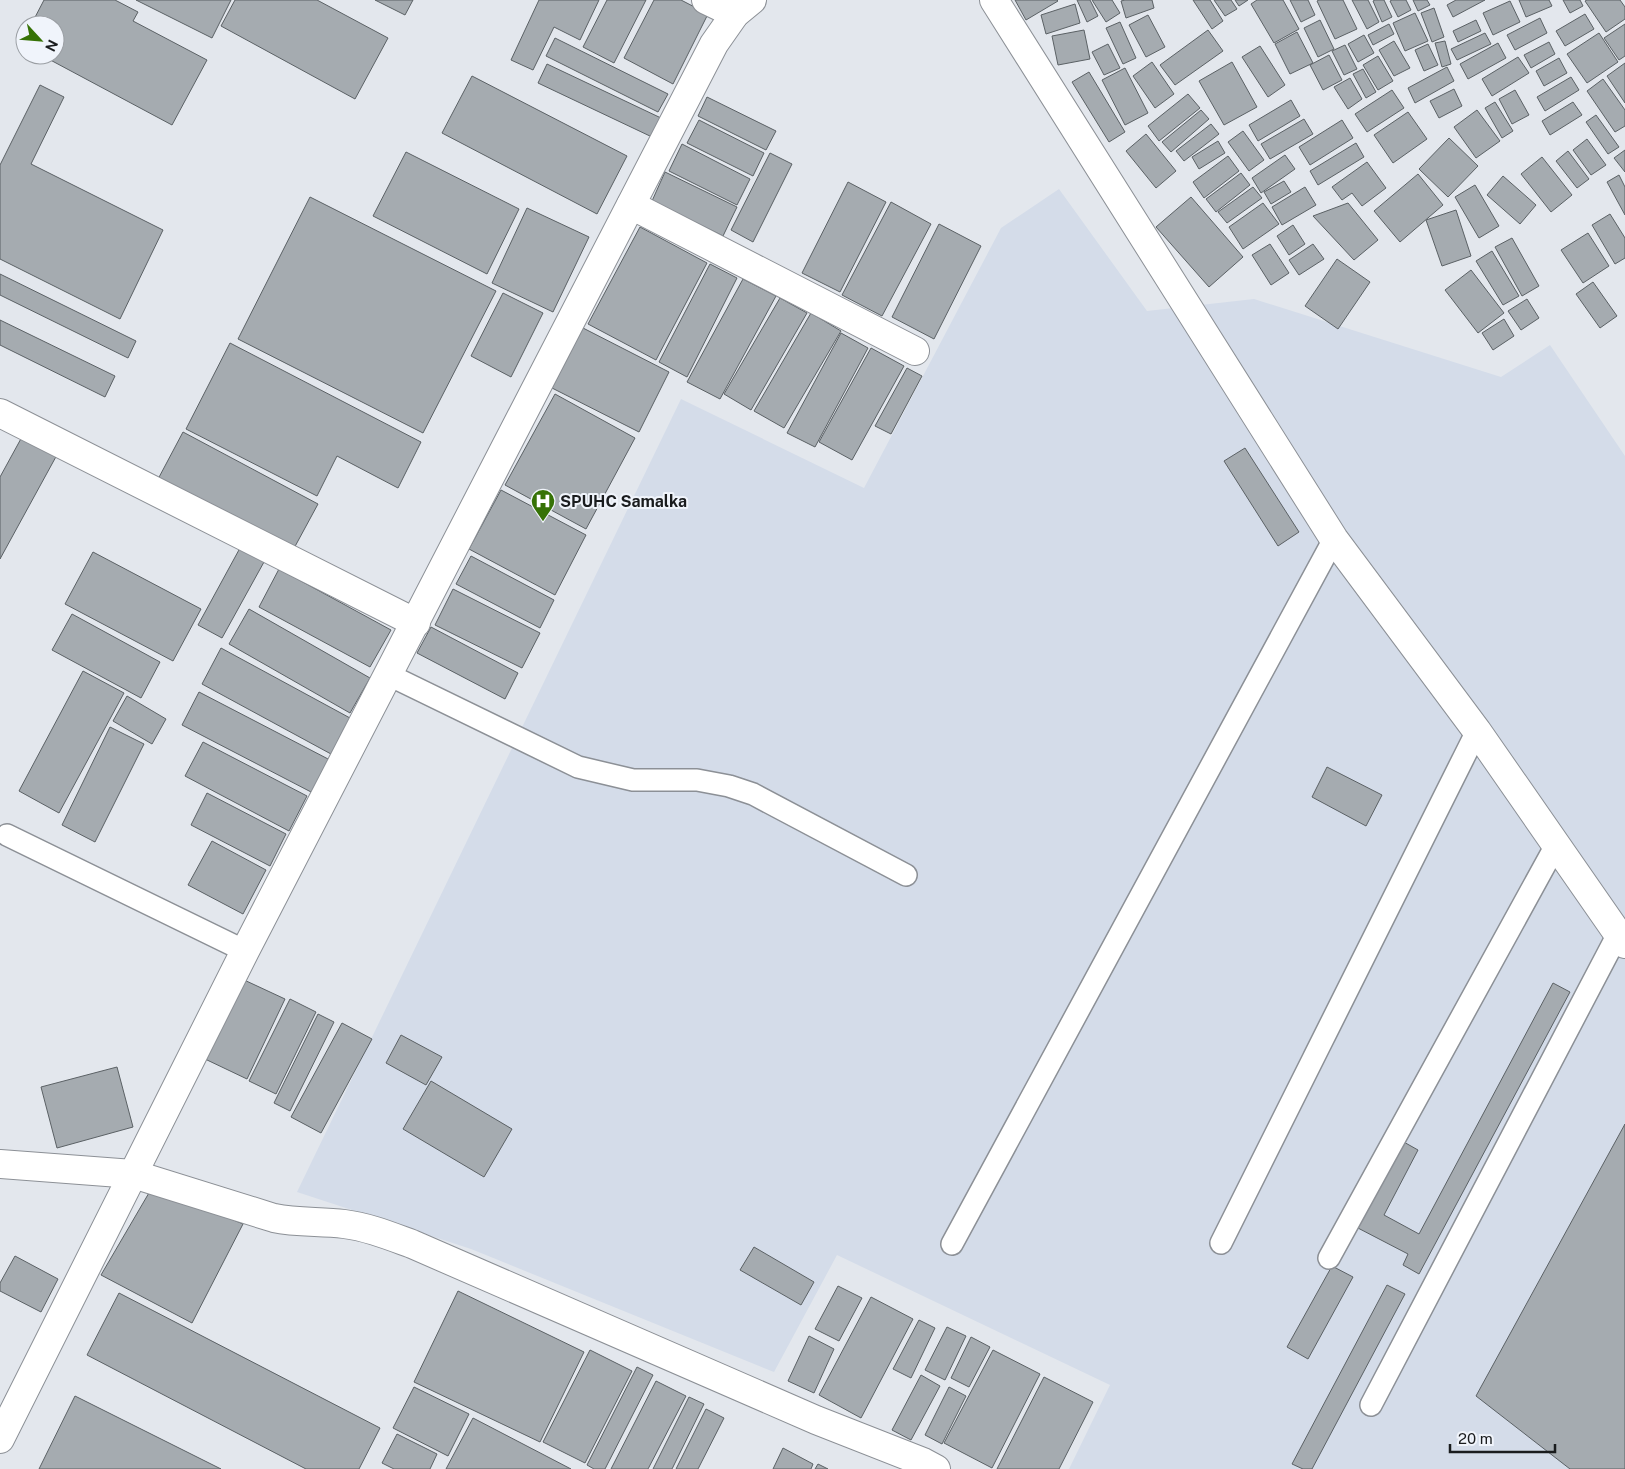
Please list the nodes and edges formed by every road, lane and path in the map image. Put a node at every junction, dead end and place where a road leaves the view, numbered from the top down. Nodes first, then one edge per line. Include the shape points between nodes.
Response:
1 (706, 0) edge
2 (994, 0) edge
3 (743, 7) edge
4 (631, 206) junction
5 (915, 351) dead end
6 (0, 413) edge
7 (1334, 539) junction
8 (416, 623) junction
9 (389, 675) junction
10 (1477, 731) junction
11 (7, 835) dead end
12 (1556, 845) junction
13 (906, 875) dead end
14 (1622, 939) edge
15 (245, 952) junction
16 (0, 1164) edge
17 (133, 1174) junction
18 (1222, 1243) dead end
19 (952, 1244) dead end
20 (1329, 1258) dead end
21 (1371, 1405) dead end
22 (0, 1439) edge
23 (936, 1469) edge

1 - 3 street
2 - 7 street
3 - 4 street via 714,44
4 - 5 street
4 - 8 street
6 - 8 street
7 - 10 street
7 - 19 lane
8 - 9 street
9 - 13 lane via 578,766 633,780 698,780 753,794
9 - 15 street
10 - 12 street
10 - 18 lane
11 - 15 lane
12 - 14 street
12 - 20 lane
14 - 21 lane
15 - 17 street
16 - 17 street
17 - 22 street
17 - 23 street via 274,1218 291,1222 345,1224 412,1244

